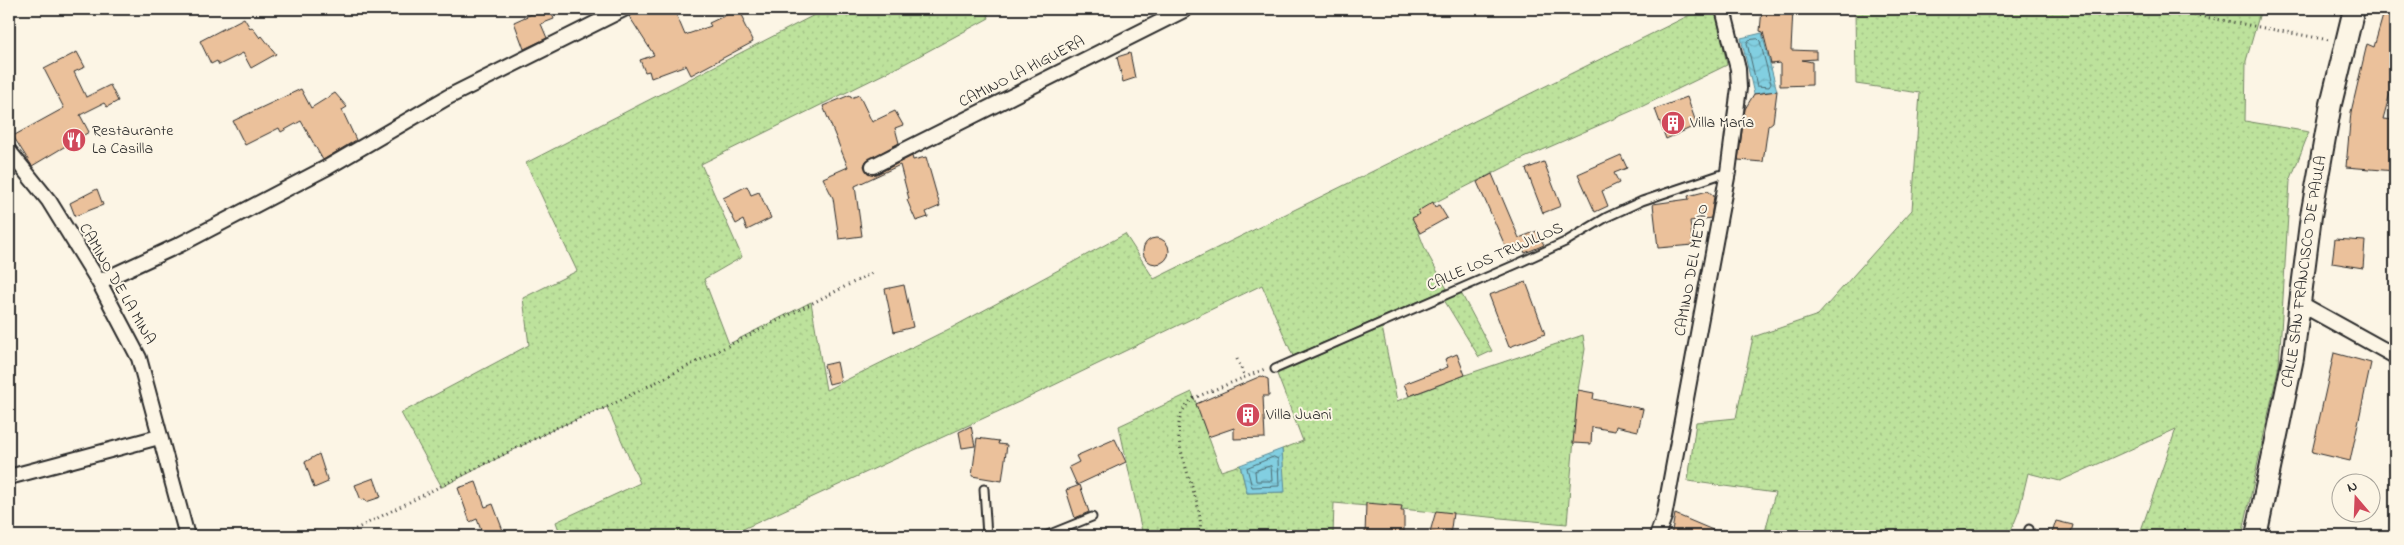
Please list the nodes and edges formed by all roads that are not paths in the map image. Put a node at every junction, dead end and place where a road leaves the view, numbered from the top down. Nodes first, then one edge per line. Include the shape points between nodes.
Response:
1 (624, 9) edge
2 (1186, 9) edge
3 (1723, 9) edge
4 (2354, 9) edge
5 (9, 151) edge
6 (873, 166) dead end
7 (1728, 172) junction
8 (99, 282) junction
9 (2301, 304) junction
10 (2395, 356) edge
11 (1275, 369) road end
12 (159, 437) junction
13 (9, 478) edge
14 (984, 489) dead end
15 (1092, 517) dead end
16 (187, 536) edge
17 (988, 536) edge
18 (1045, 536) edge
19 (1657, 536) edge
20 (2256, 536) edge

1 - 8 street via 448,97 328,167 180,245
2 - 6 street, CAMINO LA HIGUERA
3 - 7 street, CAMINO DEL MEDIO via 1738,69 1739,88
4 - 9 main road, CALLE SAN FRANCISCO DE PAULA via 2331,104 2311,216
5 - 8 street, CAMINO DE LA MINA via 49,201
7 - 11 lane, CALLE LOS TRUJILLOS via 1642,201 1534,256
7 - 19 street, CAMINO DEL MEDIO via 1664,517
8 - 12 street, CAMINO DE LA MINA via 139,358
9 - 10 street
9 - 20 main road, CALLE SAN FRANCISCO DE PAULA via 2294,358
12 - 13 street
12 - 16 street, CAMINO DE LA MINA
14 - 17 lane
15 - 18 lane

